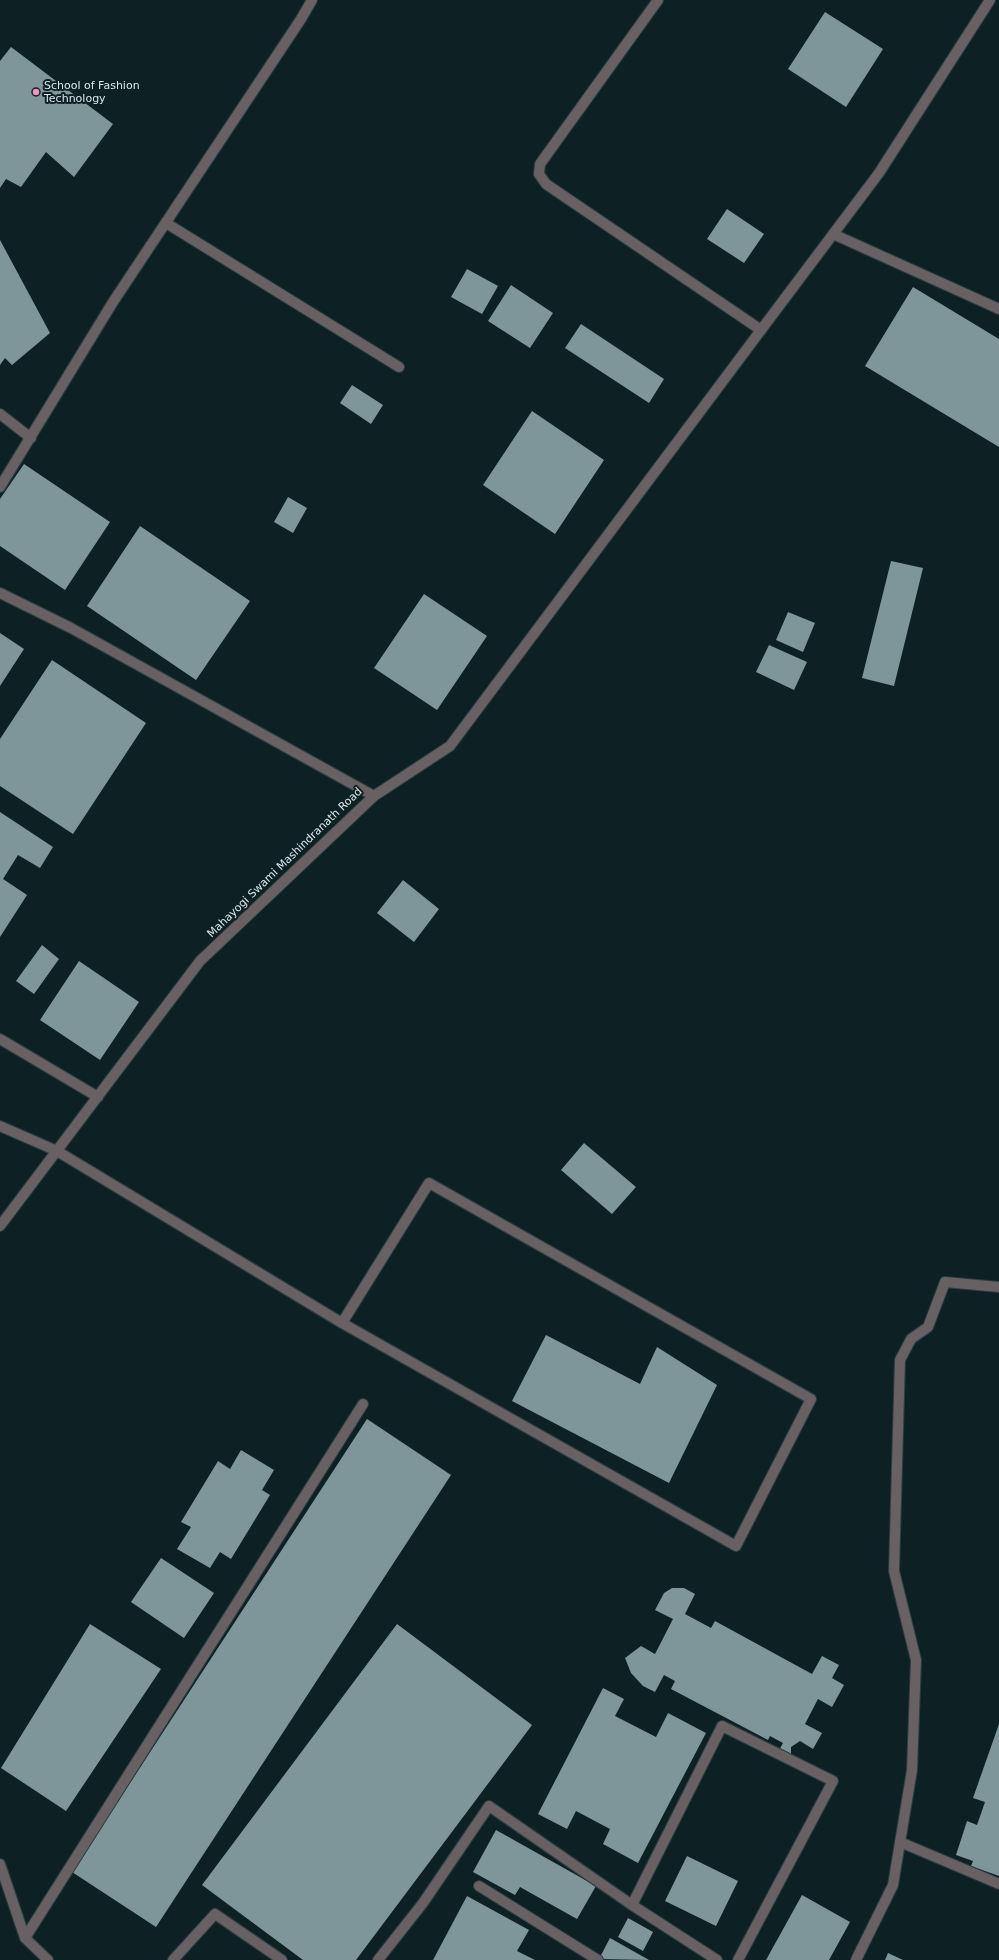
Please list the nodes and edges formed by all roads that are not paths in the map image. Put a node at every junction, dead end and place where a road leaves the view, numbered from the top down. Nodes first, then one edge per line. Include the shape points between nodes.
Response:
1 (312, 0) edge
2 (658, 0) edge
3 (990, 0) edge
4 (166, 223) junction
5 (833, 234) junction
6 (999, 309) edge
7 (761, 330) junction
8 (399, 367) dead end
9 (0, 414) edge
10 (31, 438) junction
11 (0, 488) edge
12 (0, 593) edge
13 (374, 796) junction
14 (0, 1039) edge
15 (98, 1097) junction
16 (0, 1126) edge
17 (57, 1151) junction
18 (0, 1226) edge
19 (999, 1287) edge
20 (342, 1323) junction
21 (364, 1404) dead end
22 (900, 1842) junction
23 (0, 1864) edge
24 (999, 1884) edge
25 (479, 1886) dead end
26 (632, 1905) junction
27 (25, 1938) junction
28 (48, 1960) edge
29 (173, 1960) edge
30 (282, 1960) edge
31 (378, 1960) edge
32 (598, 1960) edge
33 (718, 1960) edge
34 (738, 1960) edge
35 (856, 1960) edge

1 - 4 street
2 - 7 street via 540,164 539,174 546,184
3 - 5 street via 879,172
4 - 8 street
4 - 10 street via 113,302
5 - 6 street
5 - 7 street
7 - 13 street via 450,746
9 - 10 street
10 - 11 street
12 - 13 street, Mahayogi Swami Mashindranath Road via 70,628
13 - 15 street, Mahayogi Swami Mashindranath Road via 200,961
14 - 15 street
15 - 17 street, Mahayogi Swami Mashindranath Road
16 - 17 street
17 - 18 street, Mahayogi Swami Mashindranath Road
17 - 20 street
19 - 22 street via 945,1282 928,1328 912,1339 900,1360 894,1571 916,1660 912,1770
20 - 20 street via 428,1183 811,1399 736,1546
21 - 27 street
22 - 24 street
22 - 35 street via 893,1885
23 - 27 street
25 - 32 street
26 - 31 street via 489,1806 423,1902
26 - 33 street
26 - 34 street via 722,1726 833,1781
27 - 28 street
29 - 30 street via 215,1914

